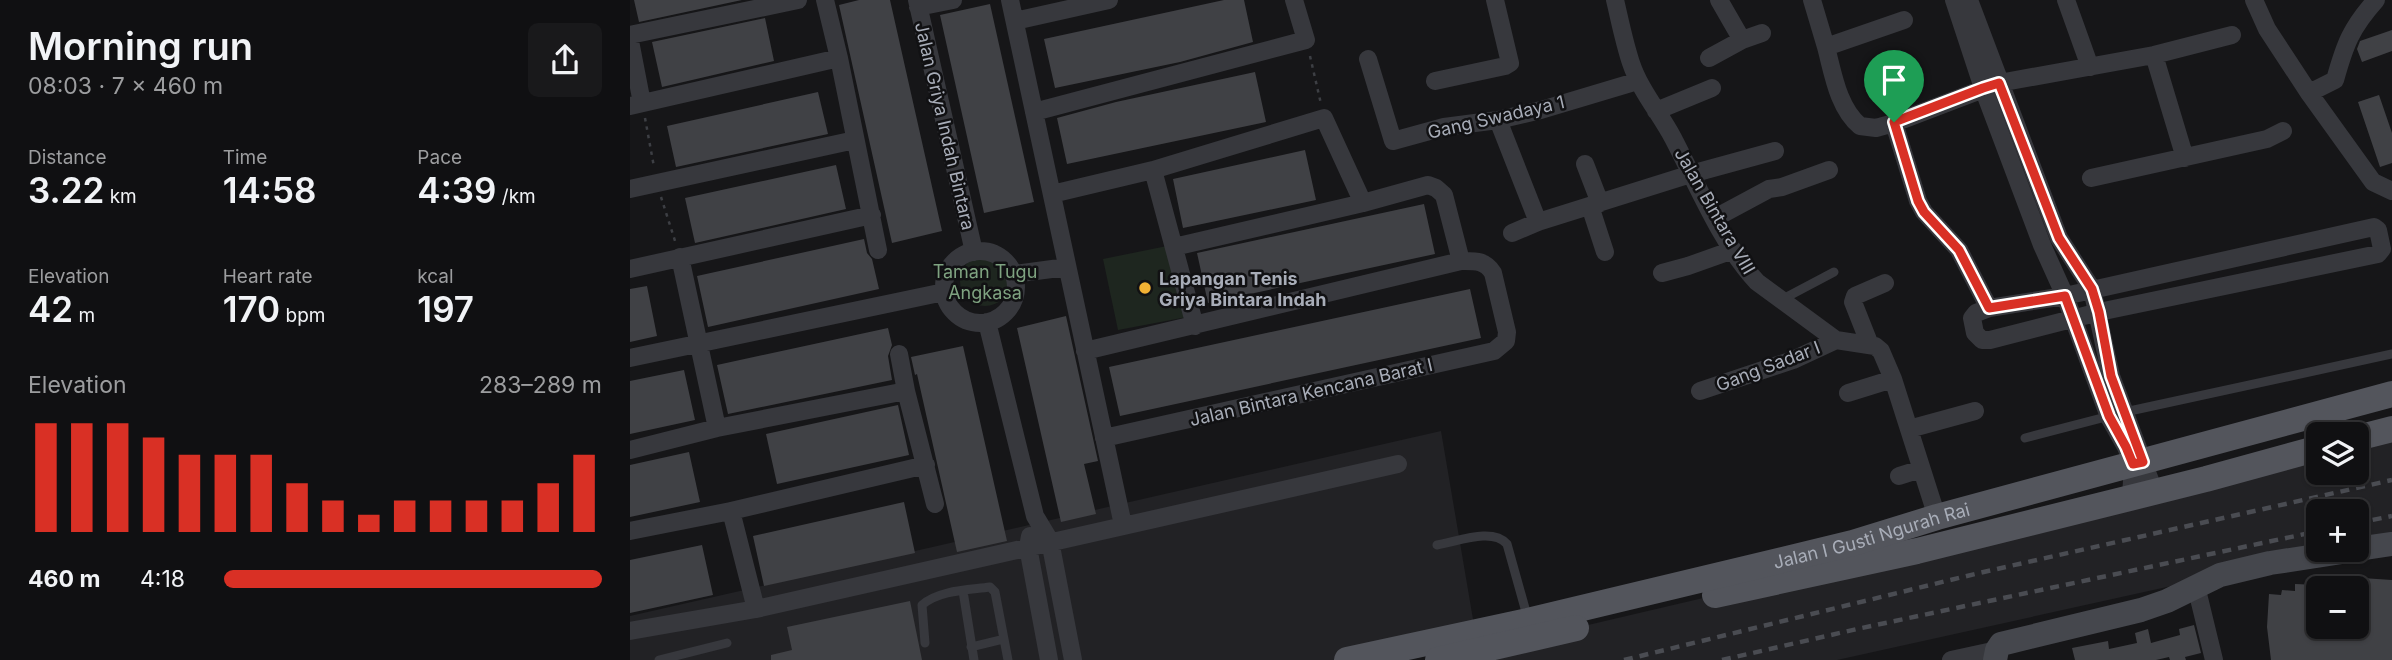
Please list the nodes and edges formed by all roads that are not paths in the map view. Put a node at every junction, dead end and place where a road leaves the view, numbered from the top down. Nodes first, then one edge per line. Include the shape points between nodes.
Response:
1 (798, 0) edge
2 (825, 0) edge
3 (953, 0) edge
4 (1010, 0) edge
5 (1109, 0) edge
6 (1294, 0) edge
7 (1495, 0) edge
8 (1615, 0) edge
9 (1719, 0) edge
10 (1812, 0) edge
11 (1954, 0) edge
12 (1969, 0) edge
13 (2066, 0) edge
14 (2254, 0) edge
15 (2376, 0) edge
16 (918, 3) edge
17 (1904, 20) dead end
18 (1015, 21) junction
19 (1762, 33) dead end
20 (630, 35) edge
21 (2232, 35) dead end
22 (1742, 40) junction
23 (630, 41) edge
24 (1826, 47) junction
25 (2154, 55) junction
26 (839, 58) junction
27 (1709, 58) dead end
28 (1368, 59) dead end
29 (2090, 66) junction
30 (1435, 81) dead end
31 (1638, 81) junction
32 (1991, 85) junction
33 (1712, 88) dead end
34 (2309, 93) junction
35 (636, 105) edge
36 (1656, 111) junction
37 (1034, 112) junction
38 (1498, 120) junction
39 (1894, 122) junction
40 (2283, 131) dead end
41 (855, 140) junction
42 (1775, 151) dead end
43 (2185, 159) junction
44 (1585, 164) dead end
45 (1153, 170) junction
46 (1829, 170) dead end
47 (1691, 174) junction
48 (2091, 178) dead end
49 (630, 189) edge
50 (2392, 191) edge
51 (1052, 194) junction
52 (1363, 203) junction
53 (1595, 204) junction
54 (872, 215) junction
55 (1715, 218) junction
56 (1538, 222) junction
57 (1512, 233) dead end
58 (1174, 247) junction
59 (878, 250) dead end
60 (1733, 250) junction
61 (974, 252) junction
62 (1605, 252) dead end
63 (680, 257) junction
64 (1461, 261) junction
65 (1068, 267) junction
66 (630, 269) edge
67 (1834, 272) dead end
68 (1662, 273) dead end
69 (1014, 274) junction
70 (1885, 283) dead end
71 (2092, 289) junction
72 (944, 292) junction
73 (2065, 296) junction
74 (1781, 300) junction
75 (1989, 308) junction
76 (2099, 312) junction
77 (2072, 319) junction
78 (987, 322) junction
79 (1195, 326) junction
80 (1836, 340) junction
81 (700, 342) junction
82 (1870, 345) junction
83 (1085, 351) junction
84 (899, 354) dead end
85 (2392, 354) edge
86 (630, 358) edge
87 (1893, 379) junction
88 (906, 391) junction
89 (1700, 391) dead end
90 (1848, 393) dead end
91 (2392, 394) edge
92 (1975, 411) dead end
93 (2117, 414) junction
94 (717, 428) junction
95 (1909, 429) junction
96 (2392, 429) edge
97 (2369, 435) edge
98 (1104, 438) junction
99 (2025, 438) dead end
100 (630, 450) edge
101 (2306, 452) edge
102 (2138, 463) junction
103 (1398, 464) dead end
104 (926, 465) junction
105 (1921, 469) junction
106 (1899, 475) dead end
107 (2143, 494) junction
108 (935, 504) dead end
109 (731, 511) junction
110 (1035, 516) junction
111 (1937, 517) junction
112 (1123, 525) junction
113 (630, 531) edge
114 (1050, 541) junction
115 (2392, 544) edge
116 (1437, 545) dead end
117 (1028, 547) junction
118 (2369, 547) edge
119 (2306, 557) edge
120 (2196, 586) junction
121 (963, 591) junction
122 (756, 609) junction
123 (1528, 621) junction
124 (630, 631) edge
125 (1004, 639) junction
126 (727, 643) dead end
127 (925, 643) dead end
128 (971, 647) junction
129 (1996, 655) edge
130 (1072, 657) edge
131 (659, 660) edge
132 (974, 660) edge
133 (1008, 660) edge
134 (1049, 660) edge
135 (1347, 660) edge
136 (1438, 660) edge
137 (1951, 660) edge
138 (2214, 660) edge

1 - 20 street
2 - 26 street
3 - 16 street
4 - 18 street
5 - 18 street
6 - 37 street via 1306,40
7 - 30 street via 1510,63
8 - 31 street, Jalan Bintara VIII
9 - 22 street
10 - 24 street
11 - 32 street
12 - 32 street
13 - 29 street
14 - 34 street via 2267,29
15 - 34 street via 2356,23 2335,80
16 - 61 street, Jalan Griya Indah Bintara
17 - 24 street
18 - 37 street
19 - 22 street
21 - 25 street
22 - 27 street
23 - 35 street
24 - 39 street via 1840,96 1855,122 1867,129
25 - 29 street
25 - 43 street
26 - 35 street
26 - 41 street
28 - 38 street, Gang Swadaya 1 via 1393,141 1444,127
29 - 32 street
31 - 36 street, Jalan Bintara VIII
31 - 38 street, Gang Swadaya 1
32 - 39 street
32 - 71 street via 2059,238
32 - 73 street via 2042,245
33 - 36 street
34 - 50 street via 2373,181
36 - 47 street, Jalan Bintara VIII
37 - 51 street
38 - 56 street
39 - 75 street via 1918,201 1959,250
40 - 43 street
41 - 49 street
41 - 54 street
42 - 47 street
43 - 48 street
44 - 53 street
45 - 51 street
45 - 52 street via 1324,118
45 - 58 street
46 - 55 street via 1767,190
47 - 53 street
47 - 55 street, Jalan Bintara VIII
51 - 65 street
52 - 58 street
52 - 64 street via 1427,185 1436,188 1444,195
53 - 56 street
53 - 62 street
54 - 59 street
54 - 63 street
55 - 60 street, Jalan Bintara VIII
56 - 57 street
58 - 79 street
60 - 68 street
60 - 74 street, Jalan Bintara VIII via 1746,271
61 - 69 street via 998,256
61 - 72 street via 954,262
63 - 66 street
63 - 81 street
64 - 79 street
64 - 98 street, Jalan Bintara Kencana Barat I via 1482,262 1493,273 1507,332 1506,341 1494,351
65 - 69 street
65 - 83 street
67 - 74 lane
69 - 78 street via 1016,287 1008,310
70 - 82 street via 1855,296 1853,302
71 - 73 street
71 - 76 street
71 - 76 street via 2378,230 2382,249 2378,254
72 - 78 street via 955,313 975,323
72 - 81 street
73 - 75 street
73 - 77 street
74 - 80 street, Jalan Bintara VIII
75 - 77 street via 1972,318 1982,340
76 - 77 street
76 - 93 street
77 - 93 street
78 - 110 street
79 - 83 street
80 - 82 street, Jalan Bintara VIII
80 - 89 street, Gang Sadar I via 1793,360
81 - 86 street
81 - 94 street
82 - 87 street via 1881,351
83 - 98 street
84 - 88 street
85 - 93 lane
87 - 90 street
87 - 95 street
88 - 94 street
88 - 104 street
91 - 102 main road, Jalan I Gusti Ngurah Rai
92 - 95 street
93 - 99 lane
93 - 102 street via 2126,447
94 - 100 street
95 - 105 street
96 - 97 main road
98 - 112 street
101 - 107 main road, Jalan I Gusti Ngurah Rai
102 - 107 street
102 - 111 main road, Jalan I Gusti Ngurah Rai
103 - 112 street
104 - 108 street
104 - 109 street
105 - 106 street
105 - 111 street
107 - 136 main road, Jalan I Gusti Ngurah Rai via 1917,551
109 - 113 street
109 - 122 street
110 - 114 street
110 - 117 street
111 - 123 main road, Jalan I Gusti Ngurah Rai via 1853,543
112 - 114 street
114 - 117 street
114 - 130 street
115 - 118 street
116 - 123 lane via 1485,536 1503,539
117 - 122 street
117 - 134 street
119 - 120 street via 2220,575
120 - 129 street via 2141,610 2001,644
120 - 138 street
121 - 125 lane via 990,587 995,592
121 - 127 lane via 936,596 922,605
121 - 128 lane
122 - 124 street
123 - 135 main road, Jalan I Gusti Ngurah Rai
125 - 128 lane
125 - 133 lane
126 - 131 lane
128 - 132 lane
129 - 137 street
130 - 134 street

